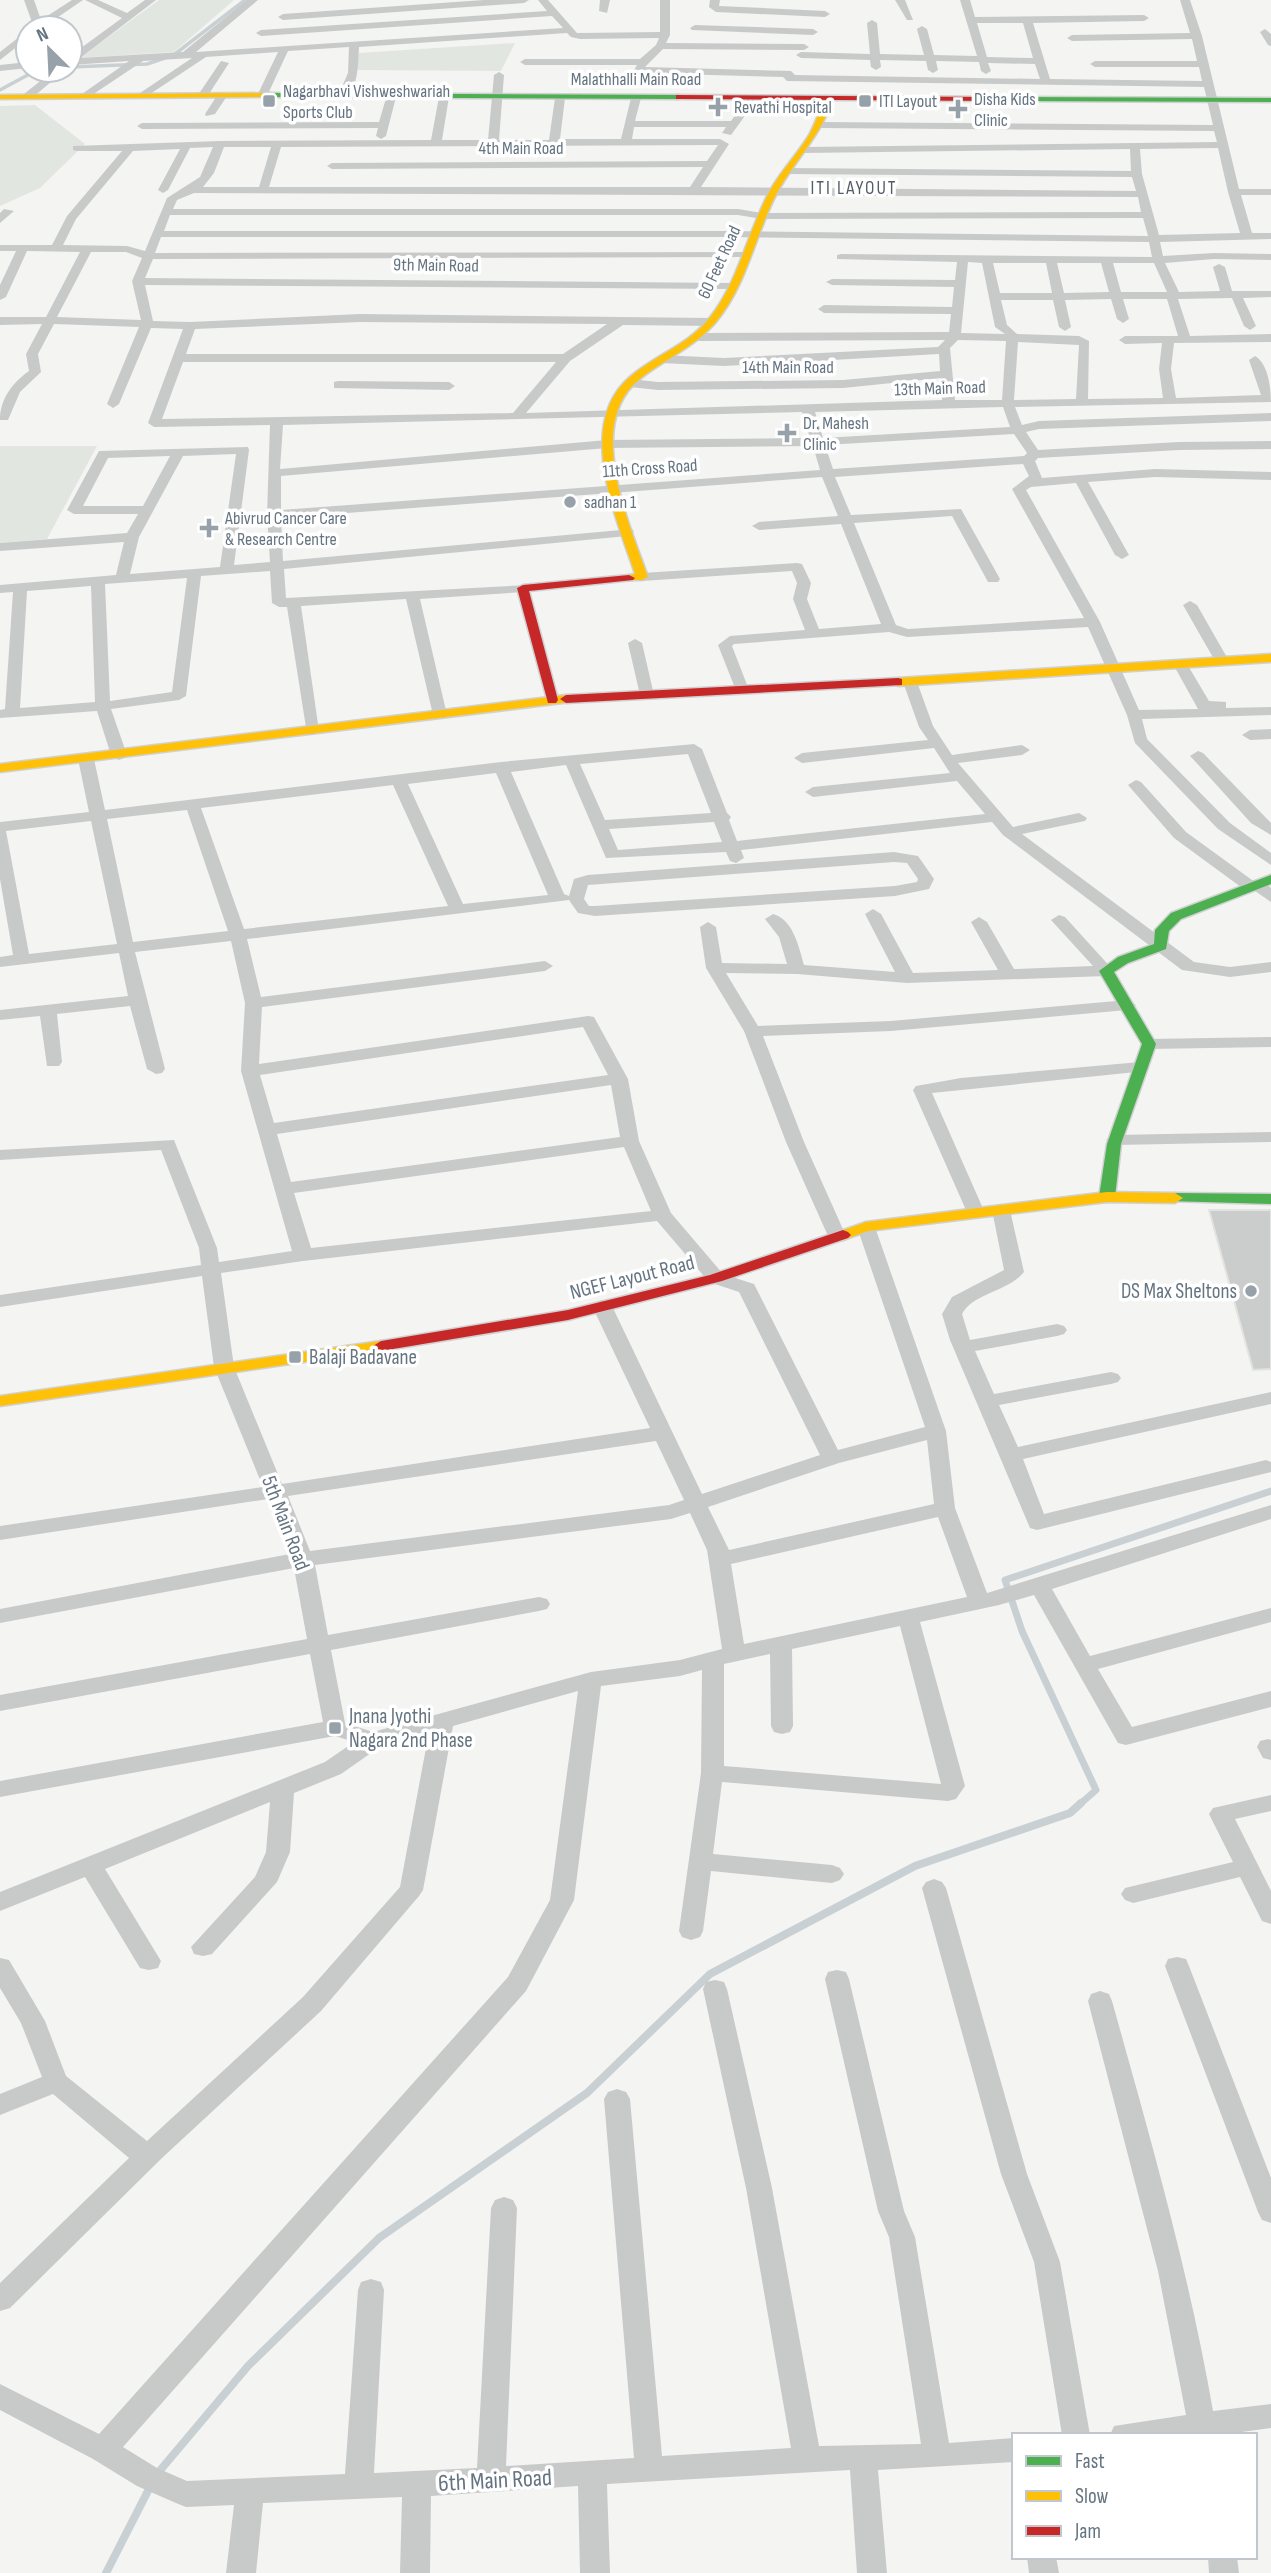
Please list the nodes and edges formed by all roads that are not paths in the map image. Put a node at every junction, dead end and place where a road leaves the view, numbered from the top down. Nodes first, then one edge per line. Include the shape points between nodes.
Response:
1 (78, 0) edge
2 (90, 0) edge
3 (151, 0) edge
4 (253, 0) edge
5 (348, 0) edge
6 (408, 0) edge
7 (524, 0) edge
8 (543, 0) edge
9 (665, 0) edge
10 (715, 0) edge
11 (900, 0) edge
12 (965, 0) edge
13 (1185, 0) edge
14 (456, 2) edge
15 (398, 8) junction
16 (292, 9) dead end
17 (335, 13) junction
18 (553, 13) junction
19 (56, 14) edge
20 (128, 17) junction
21 (283, 18) junction
22 (909, 18) dead end
23 (1144, 18) dead end
24 (1097, 19) junction
25 (973, 20) junction
26 (1027, 20) junction
27 (872, 23) dead end
28 (695, 28) dead end
29 (922, 29) dead end
30 (570, 30) junction
31 (813, 32) junction
32 (1265, 32) dead end
33 (261, 33) junction
34 (665, 35) junction
35 (1197, 36) junction
36 (1104, 37) junction
37 (1072, 38) dead end
38 (1271, 43) edge
39 (14, 45) edge
40 (354, 45) junction
41 (573, 47) dead end
42 (659, 47) junction
43 (585, 48) dead end
44 (646, 48) dead end
45 (284, 49) junction
46 (84, 51) edge
47 (802, 51) junction
48 (237, 52) junction
49 (204, 54) junction
50 (181, 55) junction
51 (824, 55) junction
52 (873, 56) junction
53 (0, 57) edge
54 (141, 58) junction
55 (930, 58) junction
56 (984, 60) junction
57 (84, 61) edge
58 (1039, 61) junction
59 (525, 62) dead end
60 (643, 62) junction
61 (224, 63) dead end
62 (1095, 64) dead end
63 (1202, 64) junction
64 (499, 75) dead end
65 (789, 76) junction
66 (824, 79) junction
67 (878, 80) junction
68 (935, 81) junction
69 (989, 82) junction
70 (1046, 83) junction
71 (43, 84) edge
72 (1208, 84) junction
73 (144, 95) junction
74 (203, 95) junction
75 (28, 96) junction
76 (86, 96) junction
77 (222, 96) junction
78 (262, 96) junction
79 (344, 96) junction
80 (0, 97) edge
81 (391, 97) junction
82 (444, 97) junction
83 (497, 97) junction
84 (560, 97) junction
85 (636, 98) junction
86 (754, 98) junction
87 (776, 98) junction
88 (829, 98) junction
89 (1213, 100) junction
90 (1271, 102) edge
91 (210, 114) dead end
92 (629, 124) junction
93 (733, 124) junction
94 (383, 125) junction
95 (820, 125) junction
96 (142, 126) dead end
97 (1217, 128) junction
98 (720, 142) junction
99 (554, 143) junction
100 (626, 143) junction
101 (220, 144) junction
102 (278, 144) junction
103 (338, 144) junction
104 (436, 144) junction
105 (493, 144) junction
106 (187, 145) junction
107 (379, 145) junction
108 (1222, 145) junction
109 (1135, 147) junction
110 (78, 148) dead end
111 (130, 148) junction
112 (803, 150) junction
113 (710, 164) junction
114 (332, 166) junction
115 (788, 171) junction
116 (1138, 174) junction
117 (163, 190) dead end
118 (194, 190) junction
119 (263, 190) junction
120 (396, 190) junction
121 (501, 190) junction
122 (692, 190) junction
123 (323, 191) junction
124 (774, 191) junction
125 (1233, 192) junction
126 (1271, 192) edge
127 (1142, 194) junction
128 (167, 212) junction
129 (392, 212) junction
130 (492, 212) junction
131 (1147, 215) junction
132 (762, 216) junction
133 (158, 234) junction
134 (386, 234) junction
135 (751, 236) junction
136 (1247, 236) junction
137 (1271, 236) edge
138 (845, 238) junction
139 (1154, 239) junction
140 (0, 247) edge
141 (23, 248) junction
142 (56, 248) junction
143 (87, 248) junction
144 (746, 254) junction
145 (148, 256) junction
146 (841, 257) junction
147 (1271, 257) edge
148 (963, 259) junction
149 (987, 259) junction
150 (1051, 260) junction
151 (1106, 260) junction
152 (1158, 260) junction
153 (1219, 267) dead end
154 (138, 281) junction
155 (962, 284) junction
156 (370, 285) junction
157 (733, 286) junction
158 (1174, 294) junction
159 (1232, 294) junction
160 (1271, 294) edge
161 (828, 295) junction
162 (1116, 295) junction
163 (1057, 296) junction
164 (0, 297) edge
165 (995, 297) junction
166 (959, 311) junction
167 (1123, 319) dead end
168 (52, 320) junction
169 (0, 321) edge
170 (620, 321) junction
171 (147, 322) junction
172 (711, 322) junction
173 (190, 326) junction
174 (1250, 326) dead end
175 (1065, 327) dead end
176 (955, 336) junction
177 (699, 337) junction
178 (1012, 337) junction
179 (814, 338) junction
180 (1271, 338) edge
181 (1168, 339) junction
182 (1185, 339) junction
183 (1125, 340) dead end
184 (944, 350) junction
185 (452, 357) junction
186 (178, 358) junction
187 (566, 358) junction
188 (661, 359) junction
189 (1255, 360) dead end
190 (946, 374) junction
191 (630, 383) junction
192 (338, 384) dead end
193 (1270, 398) edge
194 (449, 401) junction
195 (1170, 402) junction
196 (1082, 403) junction
197 (113, 404) dead end
198 (950, 404) junction
199 (1008, 404) junction
200 (808, 410) junction
201 (610, 415) junction
202 (517, 416) junction
203 (4, 417) dead end
204 (1271, 417) edge
205 (277, 421) junction
206 (1018, 430) junction
207 (820, 442) junction
208 (607, 444) junction
209 (1271, 445) edge
210 (179, 452) junction
211 (1031, 457) junction
212 (275, 472) junction
213 (828, 475) junction
214 (1271, 476) edge
215 (1080, 479) junction
216 (1028, 483) junction
217 (617, 487) junction
218 (149, 510) junction
219 (274, 515) junction
220 (846, 519) junction
221 (760, 526) dead end
222 (627, 532) junction
223 (132, 537) junction
224 (0, 547) edge
225 (1122, 555) dead end
226 (277, 566) junction
227 (227, 569) junction
228 (195, 571) junction
229 (122, 577) junction
230 (642, 577) junction
231 (98, 579) junction
232 (993, 579) dead end
233 (20, 587) junction
234 (523, 588) junction
235 (0, 589) edge
236 (412, 596) junction
237 (294, 603) junction
238 (1189, 605) dead end
239 (1093, 622) junction
240 (890, 628) junction
241 (814, 634) junction
242 (635, 643) dead end
243 (1270, 660) edge
244 (1222, 661) junction
245 (1181, 664) junction
246 (1115, 668) junction
247 (910, 682) junction
248 (742, 690) junction
249 (647, 695) junction
250 (552, 700) junction
251 (1271, 702) edge
252 (103, 706) junction
253 (1271, 711) edge
254 (6, 713) edge
255 (440, 715) junction
256 (1134, 715) junction
257 (312, 731) junction
258 (1271, 734) edge
259 (1250, 735) dead end
260 (938, 743) junction
261 (1022, 750) dead end
262 (120, 755) junction
263 (1198, 756) dead end
264 (802, 758) dead end
265 (86, 759) junction
266 (571, 760) junction
267 (947, 760) junction
268 (501, 767) junction
269 (0, 768) edge
270 (961, 776) junction
271 (399, 781) junction
272 (1136, 785) dead end
273 (813, 792) dead end
274 (192, 806) junction
275 (98, 817) junction
276 (723, 817) junction
277 (995, 817) junction
278 (1079, 818) dead end
279 (600, 825) junction
280 (0, 827) edge
281 (1271, 830) edge
282 (0, 832) edge
283 (1009, 832) junction
284 (731, 847) junction
285 (1271, 860) edge
286 (739, 863) dead end
287 (1260, 883) edge
288 (1271, 897) edge
289 (565, 898) junction
290 (457, 908) junction
291 (873, 914) dead end
292 (773, 919) dead end
293 (1059, 919) dead end
294 (979, 922) dead end
295 (708, 927) dead end
296 (238, 936) junction
297 (1161, 946) junction
298 (127, 948) junction
299 (22, 959) junction
300 (0, 962) edge
301 (545, 966) dead end
302 (1271, 967) edge
303 (714, 968) junction
304 (797, 969) junction
305 (1106, 971) junction
306 (1010, 976) junction
307 (907, 978) junction
308 (137, 1000) junction
309 (254, 1003) junction
310 (1128, 1006) junction
311 (48, 1009) junction
312 (0, 1014) edge
313 (753, 1031) junction
314 (1271, 1042) edge
315 (1149, 1044) junction
316 (54, 1062) dead end
317 (1140, 1067) junction
318 (156, 1069) dead end
319 (250, 1071) junction
320 (619, 1079) junction
321 (266, 1130) junction
322 (1271, 1137) edge
323 (1115, 1140) junction
324 (630, 1142) junction
325 (0, 1155) edge
326 (283, 1189) junction
327 (1107, 1197) junction
328 (1271, 1199) edge
329 (1001, 1210) junction
330 (976, 1213) junction
331 (662, 1215) junction
332 (866, 1227) junction
333 (837, 1236) junction
334 (303, 1255) junction
335 (209, 1271) junction
336 (716, 1278) junction
337 (0, 1301) edge
338 (602, 1306) junction
339 (1057, 1330) dead end
340 (964, 1347) junction
341 (224, 1367) junction
342 (1111, 1378) dead end
343 (1271, 1398) edge
344 (0, 1401) edge
345 (988, 1401) junction
346 (936, 1431) junction
347 (663, 1433) junction
348 (1012, 1455) junction
349 (832, 1458) junction
350 (1266, 1467) dead end
351 (276, 1493) junction
352 (698, 1505) junction
353 (945, 1508) junction
354 (1271, 1512) edge
355 (0, 1533) edge
356 (303, 1559) junction
357 (720, 1559) junction
358 (1030, 1587) junction
359 (989, 1600) junction
360 (539, 1604) dead end
361 (1271, 1615) edge
362 (0, 1616) edge
363 (908, 1617) junction
364 (780, 1644) junction
365 (320, 1646) junction
366 (724, 1656) junction
367 (1084, 1665) junction
368 (591, 1680) junction
369 (1271, 1699) edge
370 (0, 1703) edge
371 (443, 1721) junction
372 (782, 1726) dead end
373 (335, 1728) junction
374 (373, 1740) junction
375 (712, 1773) junction
376 (283, 1788) junction
377 (0, 1789) edge
378 (1271, 1803) edge
379 (700, 1861) junction
380 (90, 1865) junction
381 (1247, 1867) junction
382 (832, 1874) dead end
383 (934, 1888) dead end
384 (1133, 1894) dead end
385 (0, 1902) edge
386 (1271, 1915) edge
387 (691, 1931) dead end
388 (203, 1947) dead end
389 (149, 1962) dead end
390 (1177, 1966) dead end
391 (0, 1967) edge
392 (837, 1979) dead end
393 (715, 1989) dead end
394 (1100, 2001) dead end
395 (56, 2082) junction
396 (617, 2099) dead end
397 (0, 2105) edge
398 (153, 2151) junction
399 (504, 2208) dead end
400 (1271, 2212) edge
401 (371, 2290) dead end
402 (0, 2300) edge
403 (0, 2396) edge
404 (1271, 2416) edge
405 (1202, 2429) edge
406 (1076, 2433) edge
407 (1150, 2433) edge
408 (1012, 2450) edge
409 (103, 2451) junction
410 (937, 2456) junction
411 (863, 2458) junction
412 (807, 2459) junction
413 (649, 2468) junction
414 (592, 2474) junction
415 (491, 2480) junction
416 (417, 2484) junction
417 (359, 2485) junction
418 (250, 2491) junction
419 (241, 2573) edge
420 (415, 2573) edge
421 (595, 2573) edge
422 (872, 2573) edge

1 - 19 street
2 - 20 street
3 - 20 street
4 - 50 street
5 - 17 street
6 - 15 street
7 - 14 street
8 - 18 street
9 - 34 street
10 - 31 street via 716,9 827,11
11 - 22 street
12 - 25 street
13 - 35 street
14 - 15 street
15 - 17 street
16 - 21 street
17 - 21 street
18 - 30 street
18 - 33 street
20 - 46 street
21 - 33 street
23 - 24 street
24 - 26 street
24 - 36 street
25 - 26 street
25 - 56 street
26 - 58 street
27 - 52 street
28 - 31 street
29 - 55 street
30 - 34 street via 574,36
30 - 40 street
31 - 47 street
32 - 38 street
33 - 48 street
34 - 42 street
35 - 36 street
35 - 63 street
36 - 37 street
39 - 53 street
40 - 45 street
40 - 79 street via 353,73
41 - 43 street
42 - 44 street
42 - 47 street
42 - 60 street
45 - 48 street
45 - 78 street
47 - 51 street
47 - 65 street
48 - 49 street
49 - 50 street
49 - 73 street
50 - 54 street
51 - 52 street
51 - 66 street
52 - 55 street
52 - 67 street
54 - 57 street
54 - 76 street
55 - 56 street
55 - 68 street
56 - 58 street
56 - 69 street
58 - 70 street
59 - 60 street
60 - 65 street via 639,71 647,73
61 - 74 street
62 - 63 street
63 - 72 street
64 - 83 street
65 - 66 street
65 - 87 street
66 - 67 street
67 - 68 street
68 - 69 street
69 - 70 street
70 - 72 street
71 - 75 street
72 - 89 street
73 - 74 street, Malathhalli Main Road
73 - 76 street, Malathhalli Main Road
74 - 77 street, Malathhalli Main Road
75 - 76 street, Malathhalli Main Road
75 - 80 street, Malathhalli Main Road
77 - 78 street, Malathhalli Main Road
77 - 91 street
78 - 79 street, Malathhalli Main Road
79 - 81 street, Malathhalli Main Road
81 - 82 street, Malathhalli Main Road
81 - 94 street
82 - 83 street, Malathhalli Main Road
82 - 104 street
83 - 84 street, Malathhalli Main Road
83 - 105 street
84 - 85 street, Malathhalli Main Road
84 - 99 street
85 - 86 street, Malathhalli Main Road
85 - 92 street
86 - 87 street, Malathhalli Main Road
86 - 93 street
87 - 88 street, Malathhalli Main Road
88 - 89 street, Malathhalli Main Road
88 - 95 street, 60 Feet Road
89 - 90 street
89 - 97 street
92 - 93 street
92 - 100 street
93 - 98 street
94 - 96 street
94 - 107 street
95 - 97 street
95 - 112 street, 60 Feet Road
97 - 108 street
98 - 100 street
98 - 113 street via 724,145
99 - 100 street
99 - 105 street
101 - 102 street
101 - 106 street
101 - 118 street via 205,181
102 - 103 street
102 - 119 street
103 - 107 street
103 - 114 street
104 - 105 street
104 - 107 street
106 - 111 street
106 - 117 street
108 - 109 street
108 - 125 street
109 - 112 street
109 - 116 street
110 - 111 street
111 - 142 street via 71,218
112 - 115 street, 60 Feet Road
113 - 114 street, 4th Main Road
113 - 122 street
114 - 123 street
115 - 116 street
115 - 124 street, 60 Feet Road
116 - 127 street
118 - 119 street
118 - 128 street via 172,198
119 - 123 street
120 - 121 street
120 - 123 street
120 - 129 street
121 - 122 street
121 - 130 street
122 - 124 street
124 - 127 street
124 - 132 street, 60 Feet Road
125 - 126 street
125 - 136 street
127 - 131 street
128 - 129 street
128 - 133 street
129 - 130 street
129 - 134 street
130 - 132 street via 738,212
131 - 132 street
131 - 139 street
132 - 135 street, 60 Feet Road
133 - 134 street
133 - 145 street
134 - 135 street
134 - 156 street
135 - 138 street
135 - 144 street, 60 Feet Road
136 - 137 street
136 - 139 street
138 - 139 street
138 - 146 street
139 - 152 street
140 - 141 street
141 - 142 street
141 - 164 street
142 - 143 street
143 - 145 street via 127,249
143 - 168 street
144 - 156 street
144 - 157 street, 60 Feet Road
145 - 154 street
145 - 156 street
146 - 148 street
146 - 161 street
147 - 152 street
148 - 149 street
148 - 155 street
149 - 150 street
149 - 165 street
150 - 151 street
150 - 163 street
151 - 152 street
151 - 162 street
152 - 158 street
153 - 159 street
154 - 156 street, 9th Main Road
154 - 171 street
155 - 161 street
155 - 166 street
156 - 157 street, 9th Main Road
156 - 170 street
156 - 173 street
157 - 172 street, 60 Feet Road
158 - 159 street
158 - 162 street
158 - 182 street
159 - 160 street
159 - 174 street
161 - 166 street
161 - 179 street
162 - 163 street
162 - 167 street
163 - 165 street
163 - 175 street
165 - 178 street via 1001,327
166 - 176 street
168 - 169 street
168 - 171 street
168 - 203 street via 32,354 35,372 18,384
170 - 172 street
170 - 187 street
171 - 173 street
171 - 197 street
172 - 177 street, 60 Feet Road
173 - 186 street
176 - 178 street
176 - 179 street
176 - 184 street
177 - 179 street
177 - 188 street, 60 Feet Road
178 - 196 street via 1083,342
178 - 199 street
180 - 182 street
181 - 182 street
181 - 183 street
181 - 195 street via 1165,369
184 - 188 street via 723,362
184 - 190 street
185 - 186 street
185 - 187 street
185 - 194 street
186 - 205 street via 154,423
187 - 202 street
188 - 191 street, 60 Feet Road
189 - 193 street
190 - 191 street, 14th Main Road via 843,384
190 - 198 street
191 - 201 street, 60 Feet Road
192 - 194 street
193 - 195 street, 13th Main Road
194 - 202 street, 13th Main Road
194 - 205 street
195 - 196 street, 13th Main Road
196 - 199 street, 13th Main Road
198 - 199 street, 13th Main Road
198 - 200 street, 13th Main Road
199 - 206 street
200 - 201 street, 13th Main Road
200 - 207 street
201 - 202 street, 13th Main Road
201 - 208 street, 60 Feet Road
204 - 206 street via 1039,425
205 - 212 street
206 - 207 street
206 - 211 street
207 - 208 street
207 - 213 street
208 - 212 street
208 - 217 street, 60 Feet Road
209 - 211 street, 11th Cross Road via 1179,446
210 - 218 street
210 - 218 street via 104,454 74,510
210 - 227 street via 243,450
211 - 213 street, 11th Cross Road
211 - 216 street via 1036,477
212 - 219 street
213 - 217 street, 11th Cross Road
213 - 220 street
214 - 215 street via 1155,473
215 - 216 street
215 - 225 street
216 - 239 street via 1019,489
217 - 219 street, 11th Cross Road
217 - 222 street, 60 Feet Road
218 - 223 street
219 - 226 street
220 - 221 street
220 - 232 street via 956,512
220 - 240 street
222 - 226 street
222 - 230 street, 60 Feet Road
223 - 224 street
223 - 229 street
226 - 227 street
226 - 237 street via 279,603
227 - 228 street
228 - 229 street
228 - 252 street via 179,696
229 - 231 street
230 - 234 street
230 - 241 street via 797,567 804,583 800,599
231 - 233 street
231 - 252 street
233 - 235 street
233 - 254 street
234 - 236 street
234 - 250 street
236 - 237 street
236 - 255 street
237 - 257 street
238 - 244 street
239 - 240 street via 907,632
239 - 246 street
240 - 241 street
241 - 248 street via 726,642
242 - 249 street
243 - 244 street
244 - 245 street
245 - 246 street
245 - 251 street via 1203,706
246 - 247 street
246 - 256 street
247 - 248 street
247 - 260 street via 926,727
248 - 249 street
249 - 250 street
250 - 255 street
252 - 254 street
252 - 262 street
253 - 256 street
255 - 257 street
256 - 285 street via 1140,740 1224,826
257 - 262 street
258 - 259 street
260 - 264 street
260 - 267 street
261 - 267 street
262 - 265 street
263 - 281 street
265 - 269 street
265 - 275 street
266 - 268 street
266 - 276 street via 694,749
266 - 279 street
267 - 270 street
268 - 271 street
268 - 289 street
270 - 273 street
270 - 277 street
271 - 274 street
271 - 290 street
272 - 287 street via 1180,835
274 - 275 street
274 - 296 street
275 - 280 street
275 - 298 street
276 - 279 street
276 - 284 street
277 - 283 street
277 - 284 street
278 - 283 street
279 - 284 street via 612,855
282 - 299 street
283 - 297 street
284 - 286 street
287 - 288 street
287 - 297 street via 1176,916 1161,930
289 - 289 street via 588,880 894,857 912,859 926,879 923,886 895,891 595,911
289 - 290 street
290 - 296 street
291 - 307 street
292 - 304 street via 787,936
293 - 305 street
294 - 306 street
295 - 303 street
296 - 298 street
296 - 309 street
297 - 302 street via 1203,971
297 - 305 street
298 - 299 street
298 - 308 street
299 - 300 street
301 - 309 street
303 - 304 street
303 - 313 street
304 - 307 street
305 - 306 street
305 - 310 street
306 - 307 street
308 - 311 street
308 - 318 street
309 - 319 street
310 - 313 street via 891,1026
310 - 315 street
311 - 312 street
311 - 316 street
313 - 333 street
314 - 315 street
315 - 317 street
317 - 323 street
317 - 330 street via 922,1090
319 - 320 street via 588,1021
319 - 321 street
320 - 321 street
320 - 324 street
321 - 326 street
322 - 323 street
323 - 327 street
324 - 326 street
324 - 331 street
325 - 335 street, 5th Main Road via 168,1144 208,1248
326 - 334 street
327 - 328 street, NGEF Layout Road
327 - 329 street, NGEF Layout Road
329 - 330 street, NGEF Layout Road
329 - 340 street via 1014,1272 959,1301 952,1314
330 - 332 street, NGEF Layout Road
331 - 334 street
331 - 336 street
332 - 333 street, NGEF Layout Road
332 - 346 street
333 - 336 street, NGEF Layout Road
334 - 335 street
335 - 337 street
335 - 341 street, 5th Main Road
336 - 338 street, NGEF Layout Road
336 - 349 street via 747,1288
338 - 341 street, NGEF Layout Road via 438,1338
338 - 347 street
339 - 340 street
340 - 345 street
341 - 344 street, NGEF Layout Road
341 - 351 street, 5th Main Road
342 - 345 street
343 - 348 street
345 - 348 street
346 - 349 street
346 - 353 street
347 - 351 street
347 - 352 street
348 - 350 street via 1037,1523
349 - 352 street
351 - 355 street
351 - 356 street, 5th Main Road
352 - 356 street via 671,1513
352 - 357 street
353 - 357 street
353 - 359 street
354 - 358 street
356 - 362 street
356 - 365 street, 5th Main Road
357 - 366 street
358 - 359 street
358 - 367 street
359 - 363 street
360 - 365 street
361 - 367 street
363 - 364 street
363 - 375 street via 953,1786 948,1793
364 - 366 street
364 - 372 street
365 - 370 street
365 - 373 street, 5th Main Road
366 - 368 street via 680,1668
366 - 375 street
367 - 369 street via 1125,1737
368 - 371 street
368 - 409 street via 562,1900 517,1984
371 - 374 street
371 - 398 street via 411,1890 312,2004
373 - 374 street
373 - 377 street
374 - 376 street via 333,1768
375 - 379 street
376 - 380 street
376 - 388 street via 278,1852 265,1882
378 - 381 street via 1221,1814
379 - 382 street
379 - 387 street
380 - 385 street
380 - 389 street
381 - 384 street
381 - 386 street
383 - 406 street via 1014,2174 1047,2262
390 - 400 street
391 - 395 street via 33,2021
392 - 410 street via 891,2211 902,2237
393 - 412 street via 760,2188
394 - 405 street via 1154,2197
395 - 397 street
395 - 398 street via 140,2152
396 - 413 street
398 - 402 street
399 - 415 street
401 - 417 street
403 - 409 street, 6th Main Road
404 - 405 street
405 - 407 street
408 - 410 street, 6th Main Road
409 - 418 street, 6th Main Road via 186,2494
410 - 411 street, 6th Main Road
411 - 412 street, 6th Main Road
411 - 422 street
412 - 413 street, 6th Main Road
413 - 414 street, 6th Main Road
414 - 415 street, 6th Main Road
414 - 421 street
415 - 416 street, 6th Main Road
416 - 417 street, 6th Main Road
416 - 420 street
417 - 418 street, 6th Main Road
418 - 419 street

